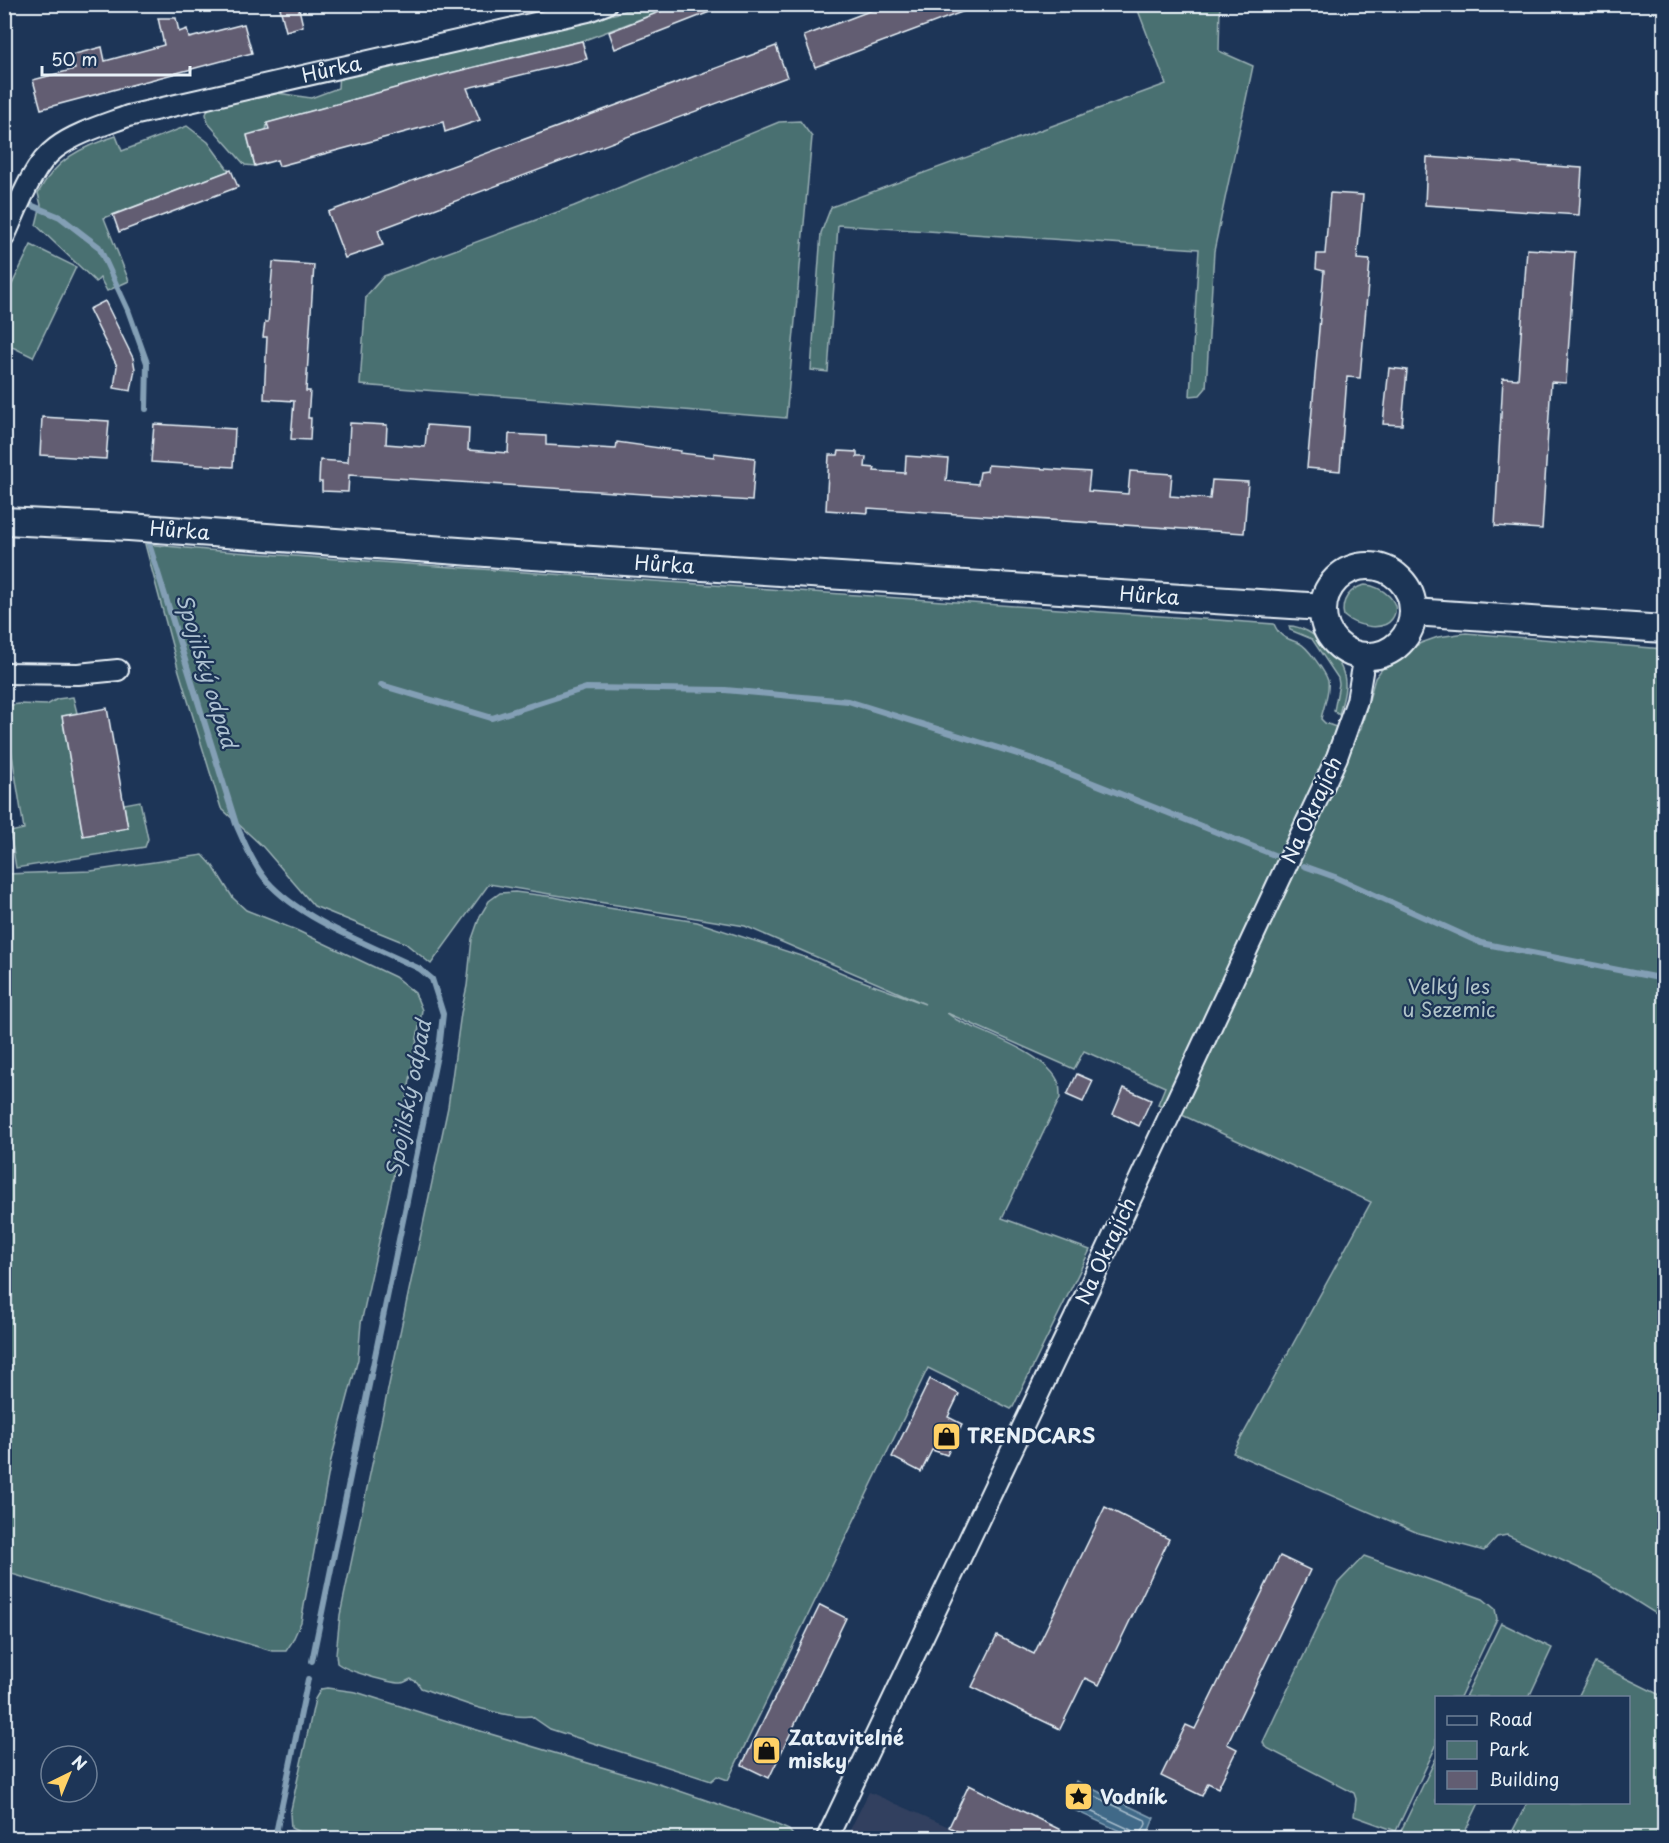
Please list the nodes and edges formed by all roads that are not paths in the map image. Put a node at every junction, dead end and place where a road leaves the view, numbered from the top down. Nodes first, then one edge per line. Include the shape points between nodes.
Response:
1 (606, 4) edge
2 (4, 237) edge
3 (4, 521) edge
4 (1323, 607) junction
5 (1413, 612) junction
6 (1665, 629) edge
7 (1365, 656) junction
8 (118, 670) dead end
9 (4, 672) edge
10 (827, 1839) edge

1 - 2 street, Hůrka via 128,116 55,149 40,164
3 - 4 main road, Hůrka
4 - 5 main road via 1330,587 1340,575 1371,566 1390,571 1402,581
4 - 7 main road via 1326,627 1334,640
5 - 6 main road
5 - 7 main road via 1409,630 1396,646 1382,654
7 - 10 street, Na Okrajích via 1353,714 1337,757
8 - 9 street via 78,674

